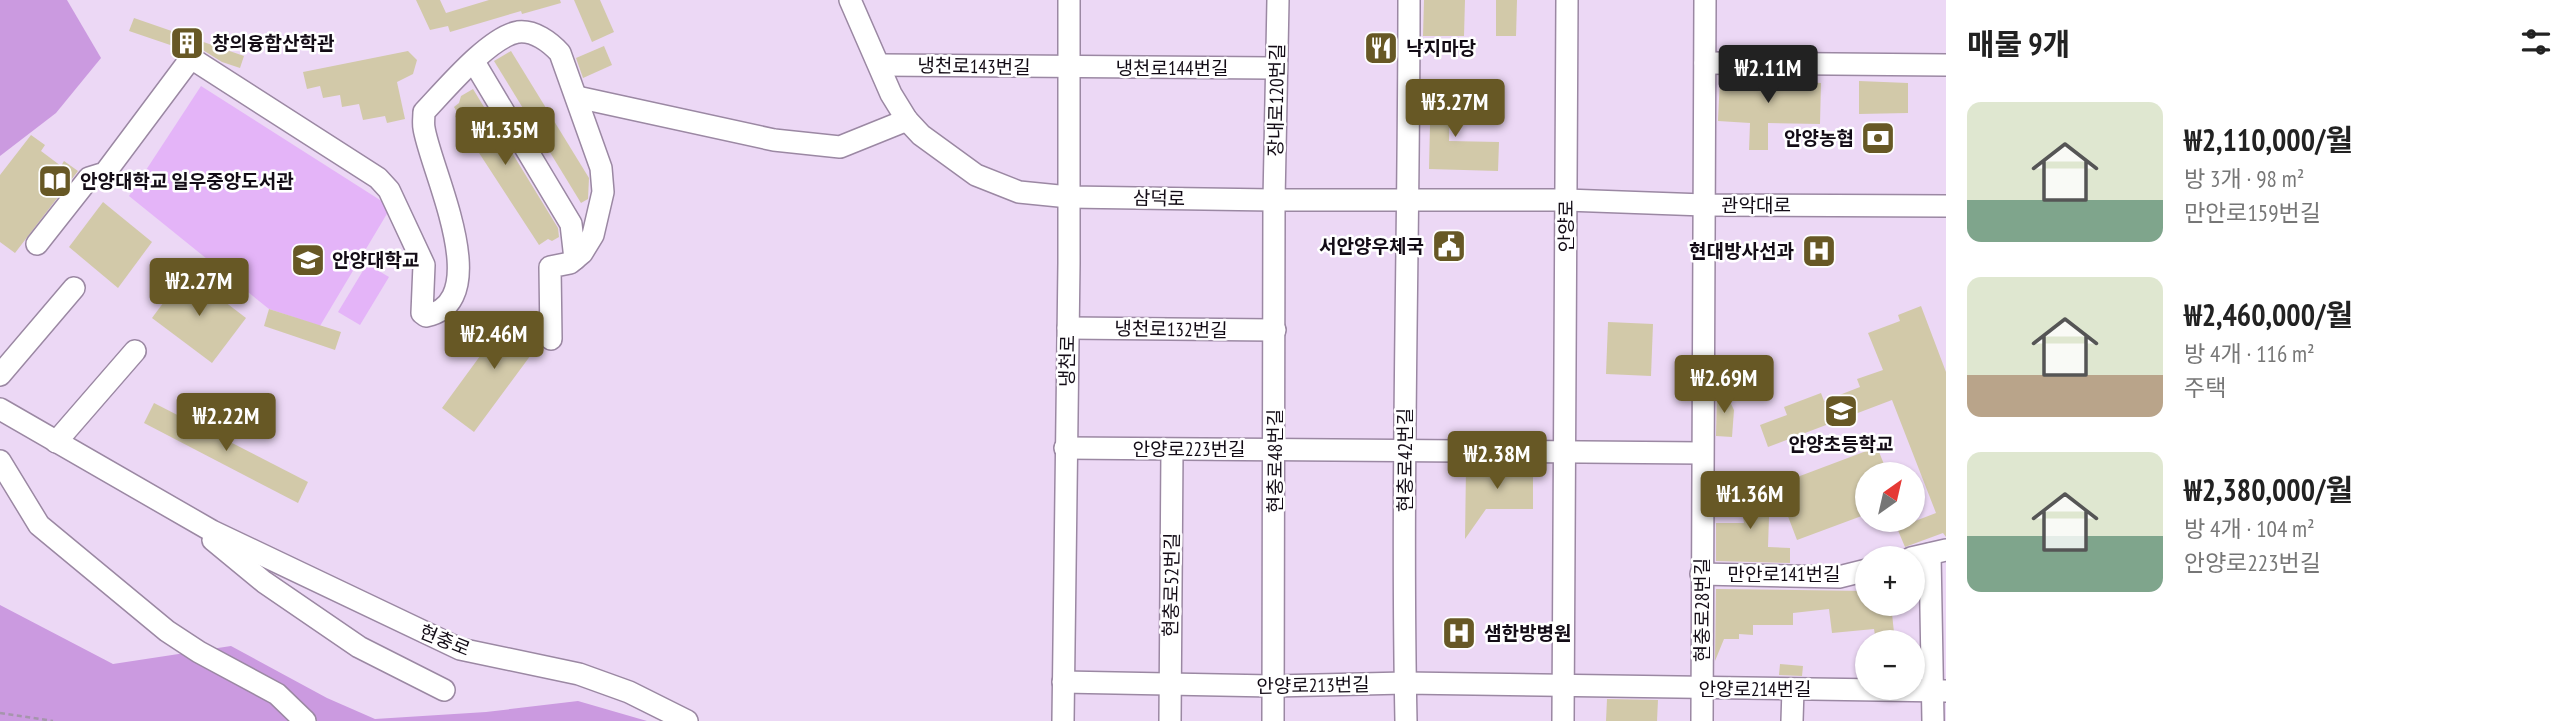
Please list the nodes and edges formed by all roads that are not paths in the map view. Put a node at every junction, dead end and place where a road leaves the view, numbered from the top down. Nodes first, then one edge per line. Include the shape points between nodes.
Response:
1 (850, 0) edge
2 (1069, 0) edge
3 (1278, 0) edge
4 (1409, 0) edge
5 (1567, 0) edge
6 (1705, 0) edge
7 (474, 62) junction
8 (1705, 63) junction
9 (880, 65) junction
10 (1946, 65) edge
11 (1068, 68) junction
12 (1276, 68) junction
13 (577, 97) junction
14 (907, 120) junction
15 (1069, 197) junction
16 (1274, 200) junction
17 (1409, 200) junction
18 (1566, 200) junction
19 (1704, 205) junction
20 (1946, 206) edge
21 (37, 244) dead end
22 (575, 259) junction
23 (74, 288) dead end
24 (1068, 328) junction
25 (1275, 330) junction
26 (551, 340) dead end
27 (135, 351) dead end
28 (0, 375) edge
29 (0, 409) edge
30 (56, 442) junction
31 (1065, 448) junction
32 (1275, 449) junction
33 (1172, 450) junction
34 (1404, 451) junction
35 (1564, 452) junction
36 (1702, 453) junction
37 (0, 461) edge
38 (212, 531) junction
39 (1929, 554) edge
40 (1855, 573) edge
41 (1701, 574) junction
42 (1939, 602) edge
43 (1063, 682) junction
44 (1405, 683) junction
45 (1170, 684) junction
46 (1274, 686) junction
47 (1563, 686) junction
48 (1703, 689) junction
49 (1793, 690) junction
50 (1940, 690) edge
51 (444, 691) dead end
52 (305, 721) edge
53 (687, 721) edge
54 (1063, 721) edge
55 (1170, 721) edge
56 (1273, 721) edge
57 (1406, 721) edge
58 (1563, 721) edge
59 (1702, 721) edge
60 (1792, 721) edge
61 (1933, 721) edge

1 - 9 street, 삼덕로
2 - 11 street, 냉천로
3 - 12 street, 장내로120번길
4 - 17 street, 현충로42번길
5 - 18 street, 안양로
6 - 8 street, 현충로28번길
7 - 13 street via 498,40 520,32 539,37 560,53
7 - 21 street via 425,112 424,127 460,267 453,295 434,314 422,313 424,265 389,190 378,178 191,58 105,173 89,178
7 - 22 street via 571,224
8 - 10 street
8 - 19 street, 현충로28번길
9 - 11 street, 냉천로143번길
9 - 14 street, 삼덕로
11 - 12 street, 냉천로144번길
11 - 15 street, 냉천로
12 - 16 street, 장내로120번길
13 - 14 street via 774,141 840,147
13 - 22 street via 601,169 603,192 593,235
14 - 15 street, 삼덕로 via 976,175 1019,192
15 - 16 street, 삼덕로
15 - 24 street, 냉천로
16 - 17 street, 삼덕로
16 - 25 street, 현충로48번길
17 - 18 street, 삼덕로
17 - 34 street, 현충로42번길
18 - 19 street, 관악대로
18 - 35 street, 안양로
19 - 20 street, 관악대로
19 - 36 street, 현충로28번길
22 - 26 street via 550,267
23 - 28 street
24 - 25 street, 냉천로132번길
24 - 31 street, 냉천로
25 - 32 street, 현충로48번길
27 - 30 street
29 - 30 street, 현충로
30 - 38 street, 현충로
31 - 33 street, 안양로223번길
31 - 43 street, 냉천로
32 - 33 street, 안양로223번길
32 - 34 street, 안양로223번길
32 - 46 street, 현충로48번길
33 - 45 street, 현충로52번길
34 - 35 street, 안양로223번길
34 - 44 street, 현충로42번길
35 - 36 street
35 - 47 street, 안양로
36 - 41 street, 현충로28번길
37 - 52 street via 39,525 167,631 277,694
38 - 51 street, 현충로 via 213,541 264,582 359,647
38 - 53 street, 현충로 via 460,649 579,674
39 - 42 street
40 - 41 street, 만안로141번길 via 1839,577
41 - 48 street, 현충로28번길
42 - 50 street
43 - 45 street, 안양로213번길
43 - 54 street, 냉천로
44 - 46 street, 안양로213번길
44 - 47 street, 안양로213번길
44 - 57 street, 현충로42번길
45 - 46 street, 안양로213번길
45 - 55 street, 현충로52번길
46 - 56 street, 현충로48번길
47 - 48 street, 안양로214번길
47 - 58 street, 안양로
48 - 49 street, 안양로214번길
48 - 59 street, 현충로28번길
49 - 50 street, 안양로214번길
49 - 60 street
50 - 61 street

